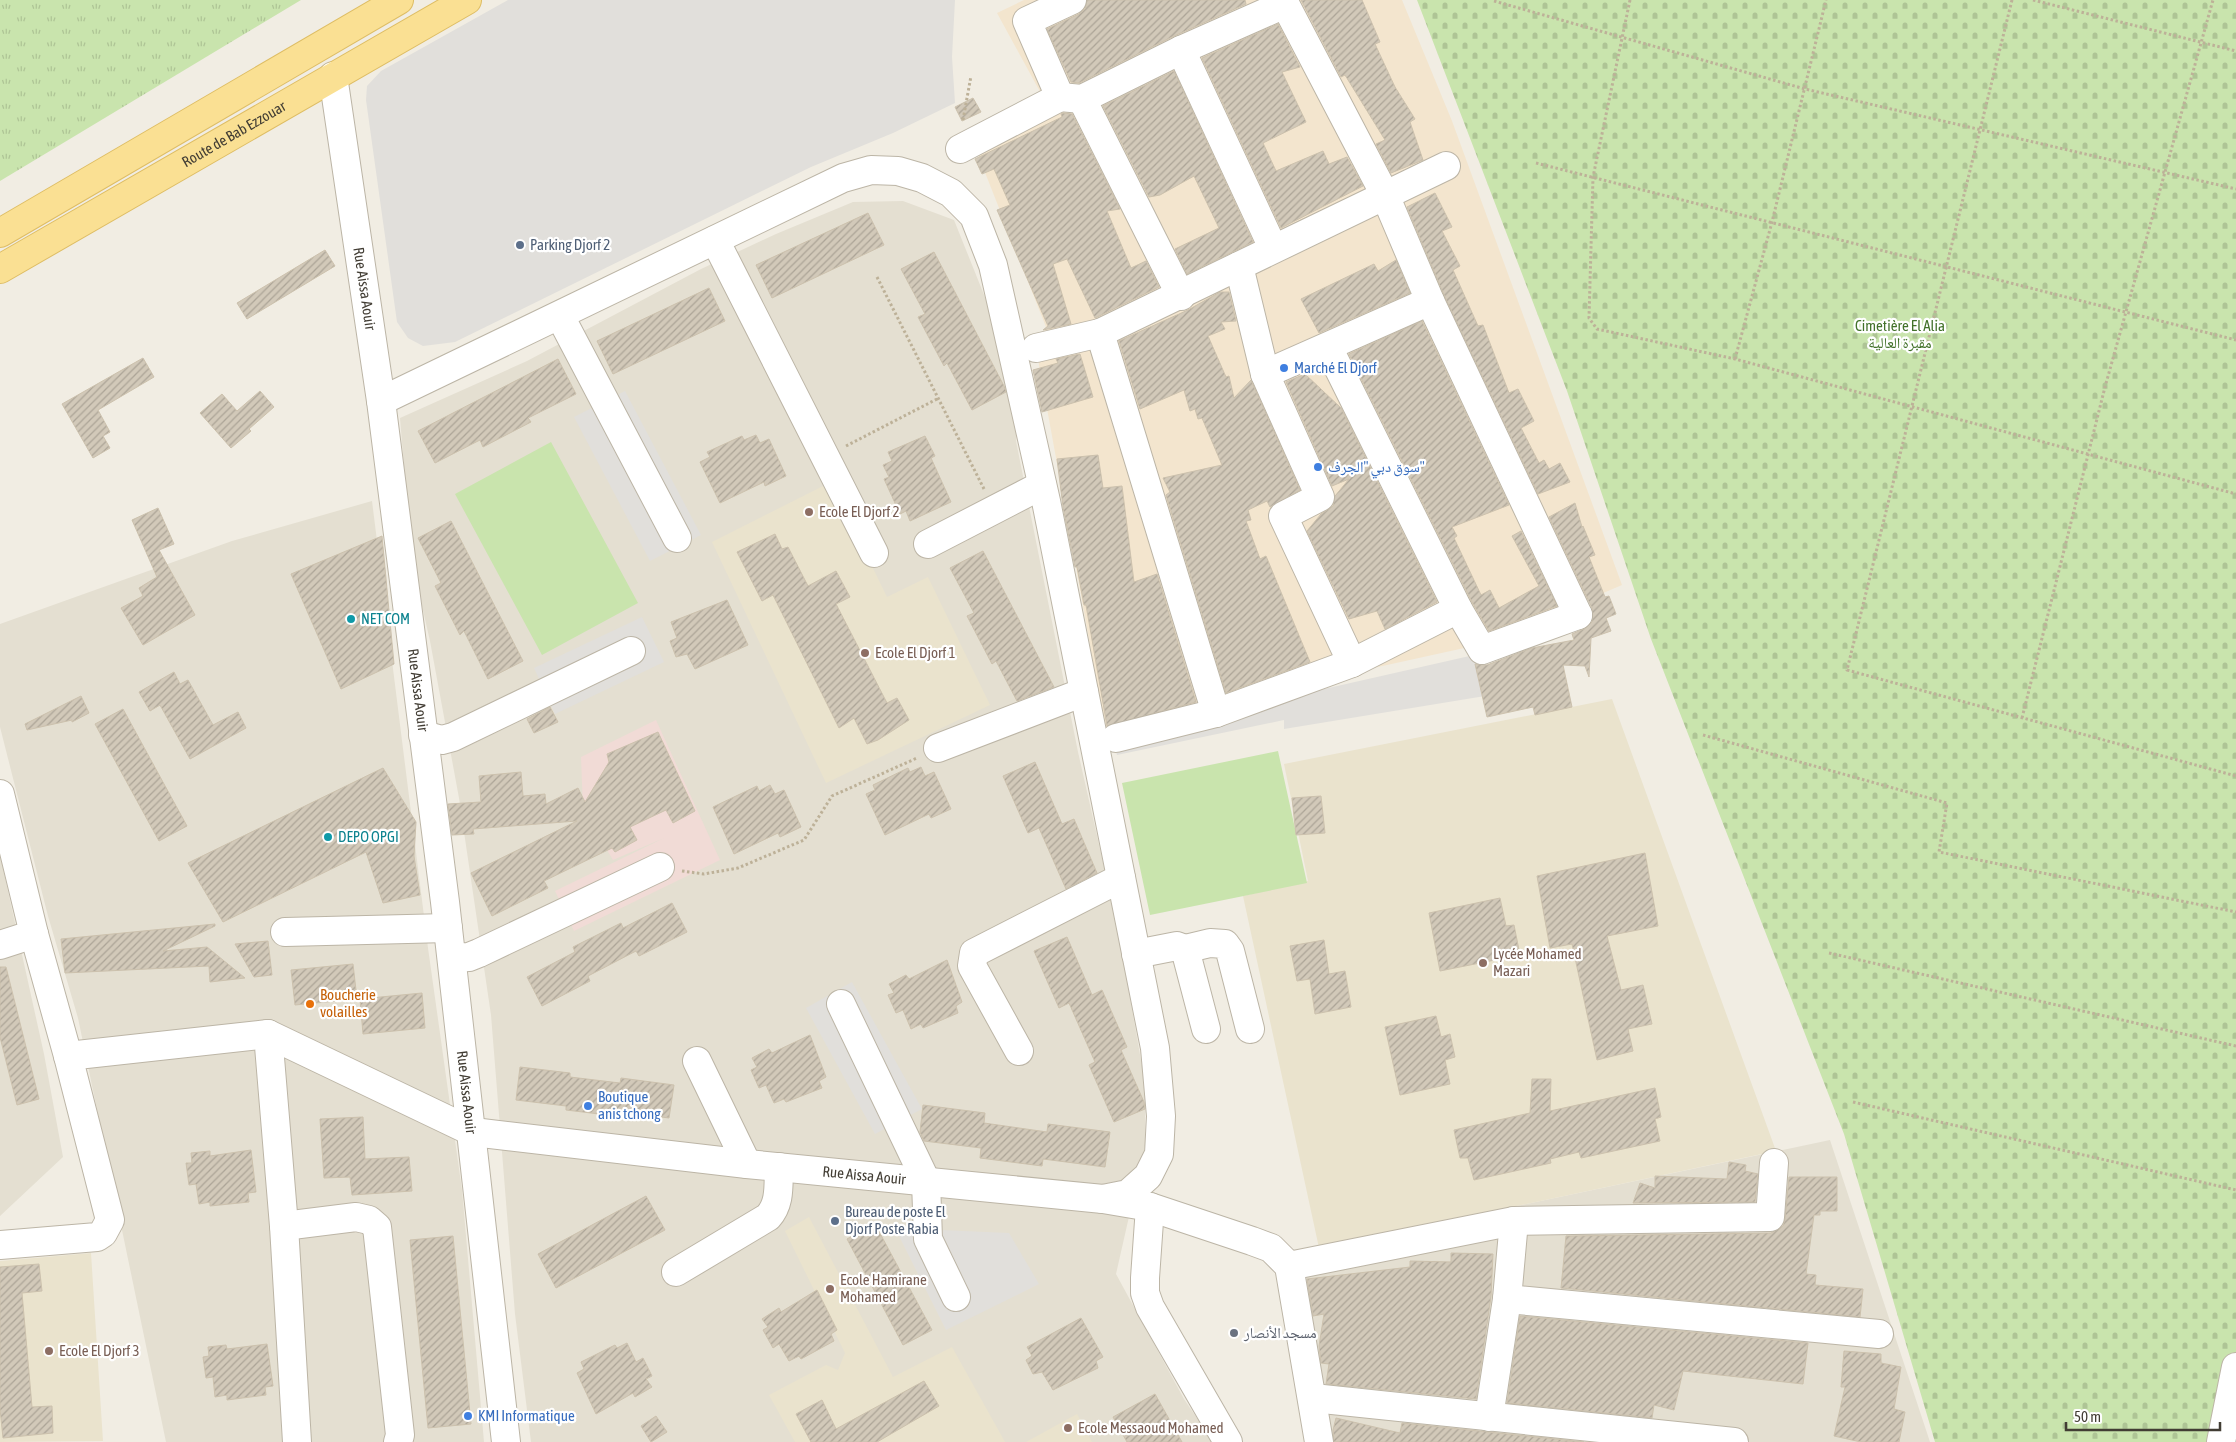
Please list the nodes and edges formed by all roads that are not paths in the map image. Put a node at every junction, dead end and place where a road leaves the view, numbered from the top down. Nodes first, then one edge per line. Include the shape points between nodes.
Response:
1 (398, 0) edge
2 (467, 0) edge
3 (1072, 0) edge
4 (1284, 2) edge
5 (1181, 50) junction
6 (333, 76) junction
7 (1071, 98) junction
8 (960, 149) dead end
9 (1446, 166) dead end
10 (1385, 195) junction
11 (0, 233) edge
12 (715, 240) junction
13 (1273, 248) junction
14 (1239, 266) junction
15 (0, 269) edge
16 (1181, 296) junction
17 (1430, 301) junction
18 (560, 316) junction
19 (1100, 333) junction
20 (1328, 347) junction
21 (1036, 348) dead end
22 (1265, 374) junction
23 (382, 401) junction
24 (1042, 485) junction
25 (676, 538) dead end
26 (928, 544) dead end
27 (874, 553) dead end
28 (1458, 609) junction
29 (631, 651) dead end
30 (1352, 662) junction
31 (1084, 692) junction
32 (1216, 713) junction
33 (423, 736) junction
34 (1116, 738) dead end
35 (938, 748) road end
36 (0, 794) edge
37 (660, 867) road end
38 (1121, 878) junction
39 (448, 928) junction
40 (284, 932) dead end
41 (34, 934) junction
42 (0, 945) edge
43 (1185, 949) junction
44 (1136, 954) junction
45 (452, 958) junction
46 (841, 1004) dead end
47 (1206, 1029) dead end
48 (1250, 1029) dead end
49 (268, 1034) junction
50 (1019, 1051) dead end
51 (68, 1056) junction
52 (697, 1061) dead end
53 (473, 1132) junction
54 (1774, 1163) dead end
55 (747, 1164) junction
56 (779, 1167) junction
57 (926, 1181) junction
58 (1103, 1199) junction
59 (1150, 1207) junction
60 (1514, 1221) junction
61 (284, 1226) junction
62 (0, 1245) edge
63 (1289, 1266) junction
64 (676, 1272) dead end
65 (956, 1297) dead end
66 (1507, 1300) junction
67 (1878, 1334) dead end
68 (2236, 1367) edge
69 (1313, 1398) junction
70 (1489, 1417) junction
71 (297, 1442) edge
72 (398, 1442) edge
73 (506, 1442) edge
74 (1228, 1442) edge
75 (1319, 1442) edge
76 (1734, 1442) edge
77 (2221, 1442) edge

1 - 11 main road
2 - 6 main road, Route de Bab Ezzouar
3 - 7 street via 1027,20
4 - 5 street
4 - 10 street
5 - 7 street
5 - 13 street
6 - 15 main road, Route de Bab Ezzouar
6 - 23 street, Rue Aissa Aouir
7 - 8 street
7 - 16 street
9 - 10 street
10 - 13 street
10 - 17 street
12 - 18 street
12 - 24 street via 843,178 871,170 898,171 922,178 951,193 974,216 993,265
12 - 27 street
13 - 14 street
14 - 16 street
14 - 22 street
16 - 19 street
17 - 20 street
17 - 28 street via 1575,614 1482,650
18 - 23 street
18 - 25 street
19 - 21 street
19 - 32 street
20 - 22 street
20 - 28 street
22 - 30 street via 1320,497 1283,516
23 - 33 street, Rue Aissa Aouir
24 - 26 street
24 - 31 street
28 - 30 street
29 - 33 street via 454,737 442,740
30 - 32 street
31 - 35 street
31 - 38 street
32 - 34 street
33 - 39 street, Rue Aissa Aouir
36 - 41 street
37 - 45 street via 479,953
38 - 44 street
38 - 50 street via 974,953 972,966
39 - 40 street
39 - 45 street, Rue Aissa Aouir
41 - 42 street
41 - 51 street
43 - 44 street via 1177,946
43 - 47 street
43 - 48 street via 1210,943 1225,944 1230,951
44 - 58 street via 1155,1048 1161,1116 1160,1154 1148,1176 1128,1194
45 - 53 street, Rue Aissa Aouir
46 - 57 street
49 - 51 street
49 - 53 street
49 - 61 street
51 - 62 street via 109,1214 108,1227 97,1236
52 - 55 street
53 - 55 street, Rue Aissa Aouir
53 - 73 street
54 - 60 street via 1770,1217
55 - 56 street, Rue Aissa Aouir
56 - 57 street, Rue Aissa Aouir
56 - 64 street via 775,1210
57 - 58 street, Rue Aissa Aouir
57 - 65 street via 928,1239
58 - 59 street, Rue Aissa Aouir
59 - 63 street, Rue Aissa Aouir via 1271,1248
59 - 74 street via 1145,1293
60 - 63 street
60 - 66 street
61 - 71 street
61 - 72 street via 356,1217 369,1220 377,1227 400,1435
63 - 69 street
66 - 67 street
66 - 70 street
68 - 77 street
69 - 70 street
69 - 75 street
70 - 76 street

